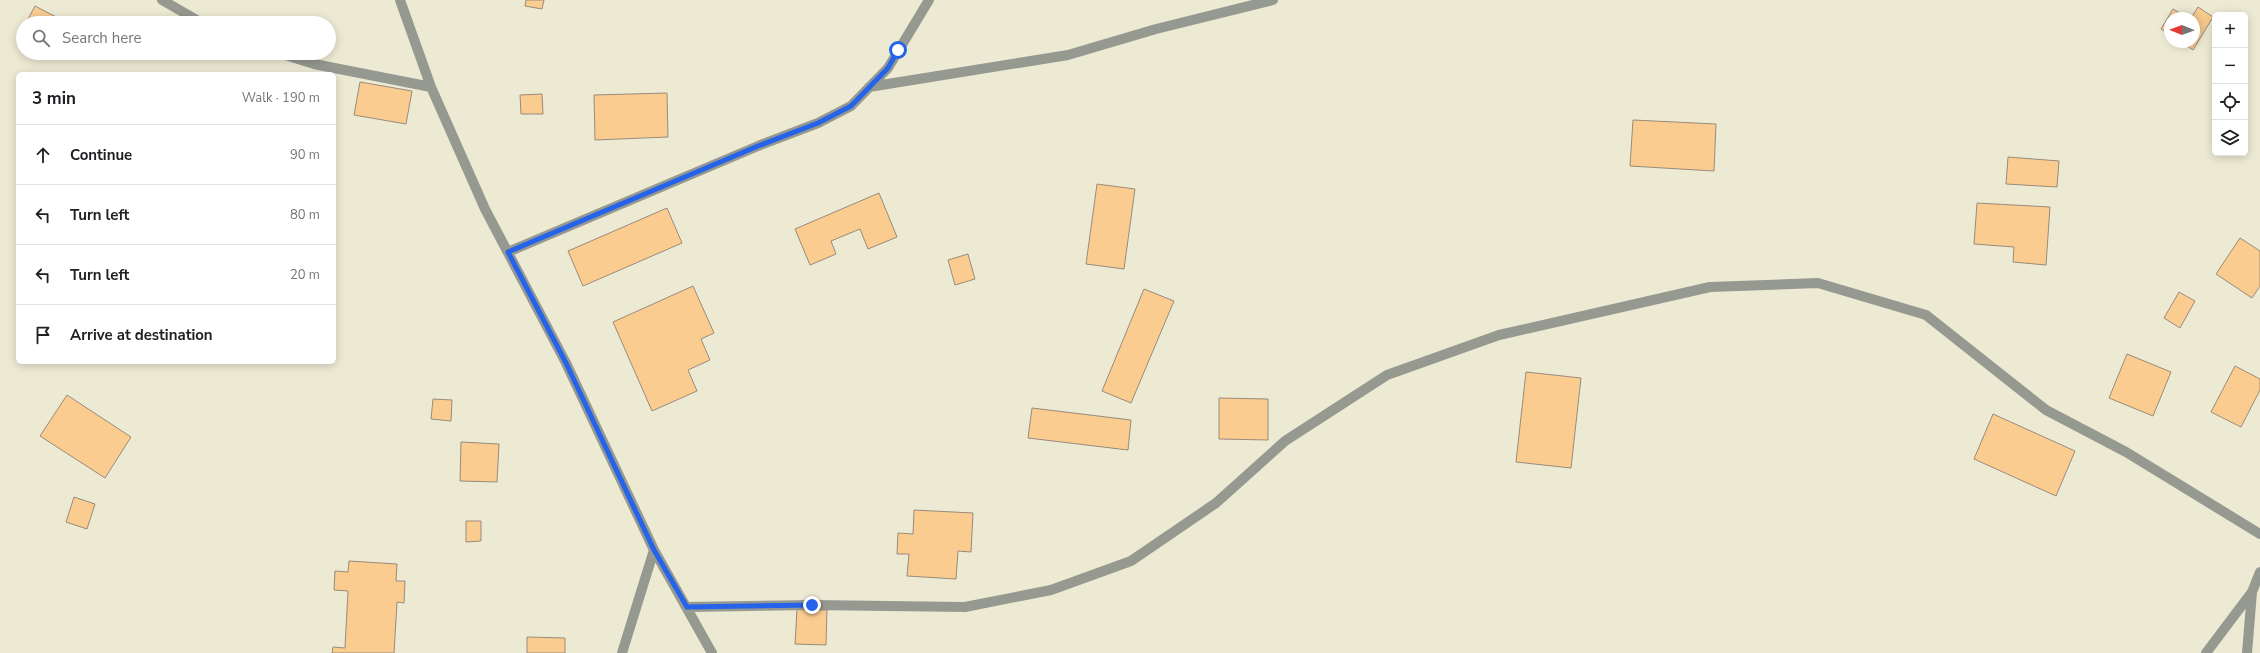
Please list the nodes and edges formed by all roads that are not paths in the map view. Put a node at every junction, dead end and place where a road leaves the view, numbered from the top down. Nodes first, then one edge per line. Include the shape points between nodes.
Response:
1 (162, 0) edge
2 (400, 0) edge
3 (929, 0) edge
4 (1274, 0) edge
5 (190, 16) edge
6 (301, 60) edge
7 (431, 87) junction
8 (869, 87) junction
9 (508, 252) junction
10 (2260, 534) edge
11 (654, 550) junction
12 (2260, 572) edge
13 (2252, 592) junction
14 (687, 607) junction
15 (622, 653) edge
16 (712, 653) edge
17 (2206, 653) edge
18 (2248, 653) edge

1 - 5 street
2 - 7 street
3 - 8 street via 888,68
4 - 8 street via 1164,27 1068,55
6 - 7 street
7 - 9 street via 485,209
8 - 9 street via 851,106 818,123
9 - 11 street via 566,363
10 - 14 street via 2126,452 2046,410 1926,315 1818,283 1710,287 1499,335 1387,374 1285,441 1216,503 1131,561 1051,590 965,607
11 - 14 street
11 - 15 street
12 - 13 street
13 - 17 street
13 - 18 street
14 - 16 street

